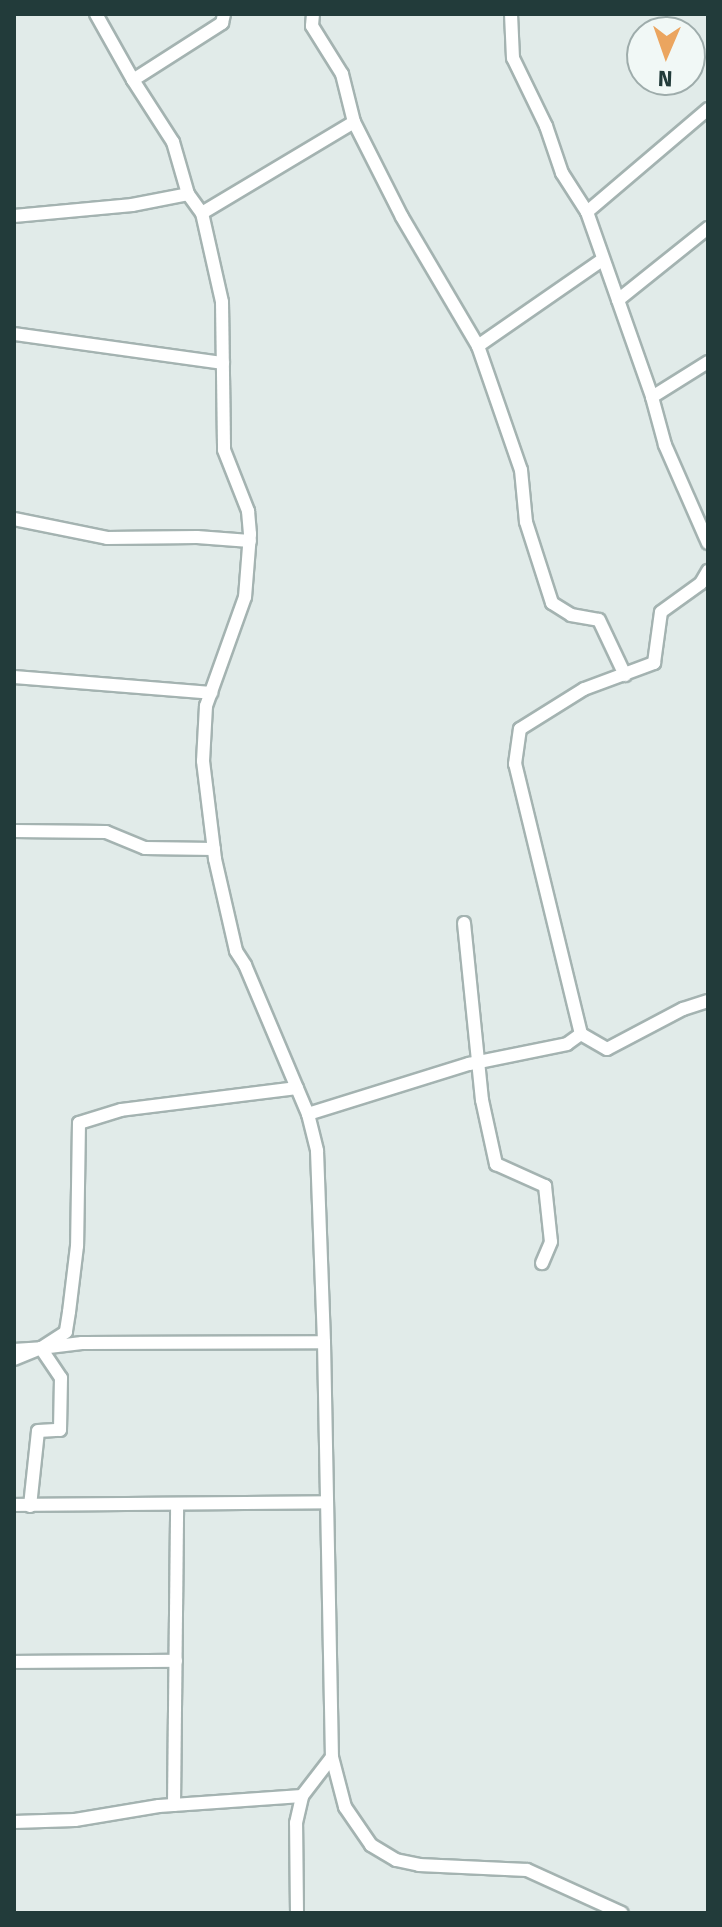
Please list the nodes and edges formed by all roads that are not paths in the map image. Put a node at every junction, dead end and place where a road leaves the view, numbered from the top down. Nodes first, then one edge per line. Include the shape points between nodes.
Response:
1 (96, 14) edge
2 (224, 14) edge
3 (313, 14) edge
4 (511, 14) edge
5 (133, 80) junction
6 (708, 109) edge
7 (354, 122) junction
8 (188, 194) junction
9 (587, 212) junction
10 (202, 213) junction
11 (14, 216) edge
12 (708, 228) edge
13 (602, 260) junction
14 (618, 300) junction
15 (14, 334) edge
16 (478, 346) junction
17 (708, 362) edge
18 (223, 363) junction
19 (652, 397) junction
20 (14, 519) edge
21 (250, 541) junction
22 (708, 543) edge
23 (708, 571) edge
24 (625, 675) junction
25 (14, 677) edge
26 (211, 693) junction
27 (14, 831) edge
28 (214, 849) junction
29 (464, 923) dead end
30 (708, 1001) edge
31 (581, 1034) junction
32 (481, 1061) junction
33 (297, 1088) junction
34 (308, 1114) junction
35 (542, 1263) dead end
36 (324, 1342) junction
37 (41, 1348) junction
38 (14, 1350) edge
39 (14, 1359) edge
40 (327, 1502) junction
41 (177, 1504) junction
42 (14, 1505) edge
43 (30, 1506) junction
44 (176, 1661) junction
45 (14, 1662) edge
46 (332, 1757) junction
47 (302, 1796) junction
48 (174, 1805) junction
49 (14, 1822) edge
50 (297, 1913) edge
51 (622, 1913) edge

1 - 5 street
2 - 5 street via 222,23
3 - 7 street via 312,26 342,74
4 - 9 street via 513,58 562,173
5 - 8 street via 173,142
6 - 9 street
7 - 10 street
7 - 16 street via 402,217
8 - 10 street
8 - 11 street
9 - 13 street
10 - 18 street via 222,302
12 - 14 street
13 - 14 street
13 - 16 street
14 - 19 street
15 - 18 street
16 - 24 street via 521,470 526,522 552,603 571,615 599,620
17 - 19 street
18 - 21 street via 224,450 248,511
19 - 22 street via 665,445
20 - 21 street via 107,538
21 - 26 street via 245,597
23 - 24 street via 701,583 661,612 654,663
24 - 31 street via 584,689 520,729 515,764
25 - 26 street
26 - 28 street via 203,761
27 - 28 street via 106,832 145,848
28 - 33 street via 236,951
29 - 32 street
30 - 31 street via 607,1049
31 - 32 street via 567,1044
32 - 34 street
32 - 35 street via 482,1100 496,1164 545,1186 551,1242
33 - 34 street
33 - 37 street via 121,1110 79,1123 77,1246 66,1332
34 - 36 street via 317,1151
36 - 37 street via 82,1343
36 - 40 street
37 - 38 street
37 - 39 street
37 - 43 street via 61,1378 60,1430 38,1431
40 - 41 street
40 - 46 street
41 - 43 street
41 - 44 street
42 - 43 street
44 - 45 street
44 - 48 street
46 - 47 street
46 - 51 street via 356,1827 371,1845 396,1860 527,1870
47 - 48 street
47 - 50 street via 296,1823
48 - 49 street via 75,1820

